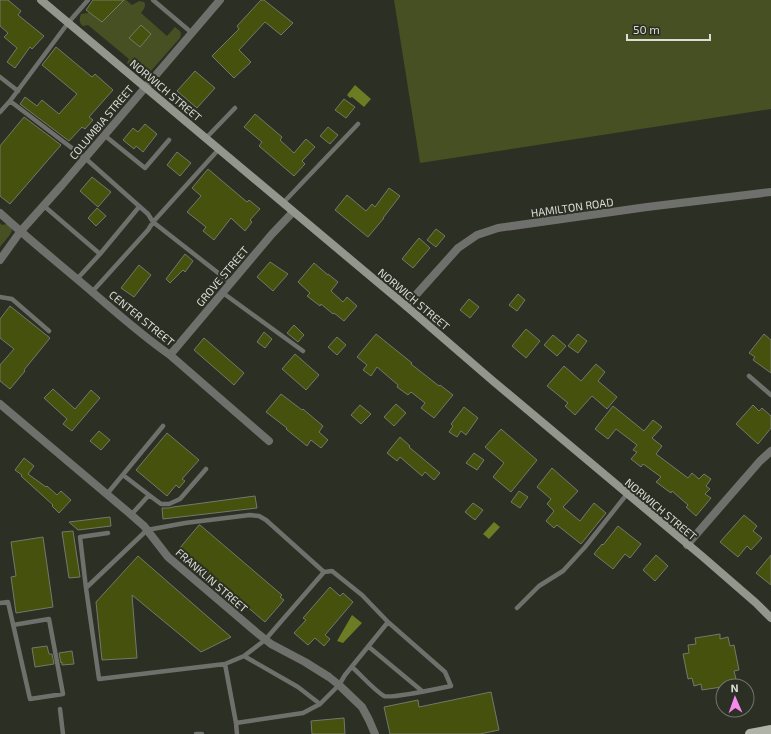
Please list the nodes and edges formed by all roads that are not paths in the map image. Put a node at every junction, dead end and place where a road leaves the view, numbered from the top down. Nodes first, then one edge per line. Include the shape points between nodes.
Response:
1 (41, 0) edge
2 (88, 0) edge
3 (153, 0) edge
4 (220, 0) edge
5 (68, 24) junction
6 (192, 33) junction
7 (0, 77) edge
8 (145, 87) junction
9 (18, 91) junction
10 (10, 101) junction
11 (235, 108) dead end
12 (0, 112) edge
13 (358, 124) dead end
14 (104, 135) junction
15 (206, 138) junction
16 (169, 140) dead end
17 (219, 149) junction
18 (85, 158) junction
19 (771, 192) edge
20 (283, 203) junction
21 (44, 206) junction
22 (139, 207) junction
23 (293, 212) junction
24 (0, 214) edge
25 (153, 222) junction
26 (20, 232) junction
27 (100, 254) junction
28 (0, 260) edge
29 (78, 279) junction
30 (231, 283) junction
31 (92, 292) junction
32 (223, 293) junction
33 (0, 297) edge
34 (406, 306) junction
35 (50, 331) dead end
36 (303, 351) dead end
37 (170, 355) junction
38 (749, 376) dead end
39 (771, 395) edge
40 (0, 404) edge
41 (163, 426) dead end
42 (270, 441) dead end
43 (771, 451) edge
44 (206, 469) dead end
45 (123, 475) junction
46 (107, 494) junction
47 (627, 494) junction
48 (149, 495) junction
49 (131, 515) junction
50 (147, 530) junction
51 (108, 533) dead end
52 (687, 545) junction
53 (324, 572) junction
54 (86, 588) junction
55 (0, 603) edge
56 (517, 608) dead end
57 (770, 614) edge
58 (388, 622) junction
59 (13, 625) junction
60 (265, 640) junction
61 (369, 647) junction
62 (244, 656) junction
63 (225, 664) junction
64 (352, 666) junction
65 (339, 685) junction
66 (422, 691) junction
67 (320, 704) junction
68 (60, 709) dead end
69 (236, 723) junction
70 (771, 730) edge
71 (63, 734) edge
72 (196, 734) edge
73 (202, 734) edge
74 (237, 734) edge
75 (375, 734) edge
76 (750, 734) edge

1 - 5 main road, NORWICH STREET
2 - 5 lane
3 - 6 lane
4 - 6 street, COLUMBIA STREET
5 - 8 main road, NORWICH STREET
5 - 9 lane
6 - 8 street, COLUMBIA STREET
7 - 9 lane
8 - 14 street, COLUMBIA STREET
8 - 15 main road, NORWICH STREET
9 - 10 lane
10 - 12 lane
10 - 18 lane
11 - 15 lane
13 - 20 lane
14 - 16 lane via 145,168
14 - 18 street, COLUMBIA STREET
15 - 17 main road, NORWICH STREET
17 - 20 main road, NORWICH STREET
17 - 25 lane
18 - 21 street, COLUMBIA STREET
18 - 22 lane
19 - 34 street, HAMILTON ROAD via 498,228 477,235 458,248
20 - 23 main road, NORWICH STREET
21 - 26 street, COLUMBIA STREET
21 - 27 lane
22 - 25 lane
22 - 27 lane
23 - 30 street, GROVE STREET
23 - 34 main road, NORWICH STREET
24 - 26 street, CENTER STREET
25 - 30 lane
25 - 31 lane
26 - 28 street, COLUMBIA STREET
26 - 29 street, CENTER STREET
27 - 29 lane
29 - 31 street, CENTER STREET
30 - 32 street, GROVE STREET
31 - 37 street, CENTER STREET
32 - 36 lane
32 - 37 street, GROVE STREET
33 - 35 lane via 12,299
34 - 47 main road, NORWICH STREET
37 - 42 street, CENTER STREET
38 - 39 lane
40 - 46 street, FRANKLIN STREET
41 - 45 lane
43 - 52 street
44 - 48 lane via 180,500 161,504
45 - 46 lane
45 - 48 lane
46 - 49 street, FRANKLIN STREET
47 - 52 main road, NORWICH STREET
47 - 56 lane via 563,571 539,586
48 - 49 lane
49 - 50 street, FRANKLIN STREET
50 - 53 lane via 211,519 260,516
50 - 54 lane
50 - 60 street, FRANKLIN STREET via 176,564
51 - 54 lane via 80,537
52 - 57 main road, NORWICH STREET
53 - 58 lane via 332,570 362,595
53 - 60 lane
54 - 63 lane via 99,679
55 - 59 lane via 8,602
58 - 61 lane
58 - 66 lane via 445,672 451,686
59 - 59 lane via 30,699 63,694 49,619
60 - 62 lane
60 - 65 street, FRANKLIN STREET via 330,677
61 - 64 lane
61 - 66 lane
62 - 63 lane
62 - 67 lane via 298,687
63 - 69 lane
64 - 65 lane
64 - 66 lane via 385,696
65 - 67 lane
65 - 75 street, FRANKLIN STREET via 362,707
67 - 69 lane via 302,714
68 - 71 lane
69 - 74 lane
70 - 76 main road
72 - 73 lane

